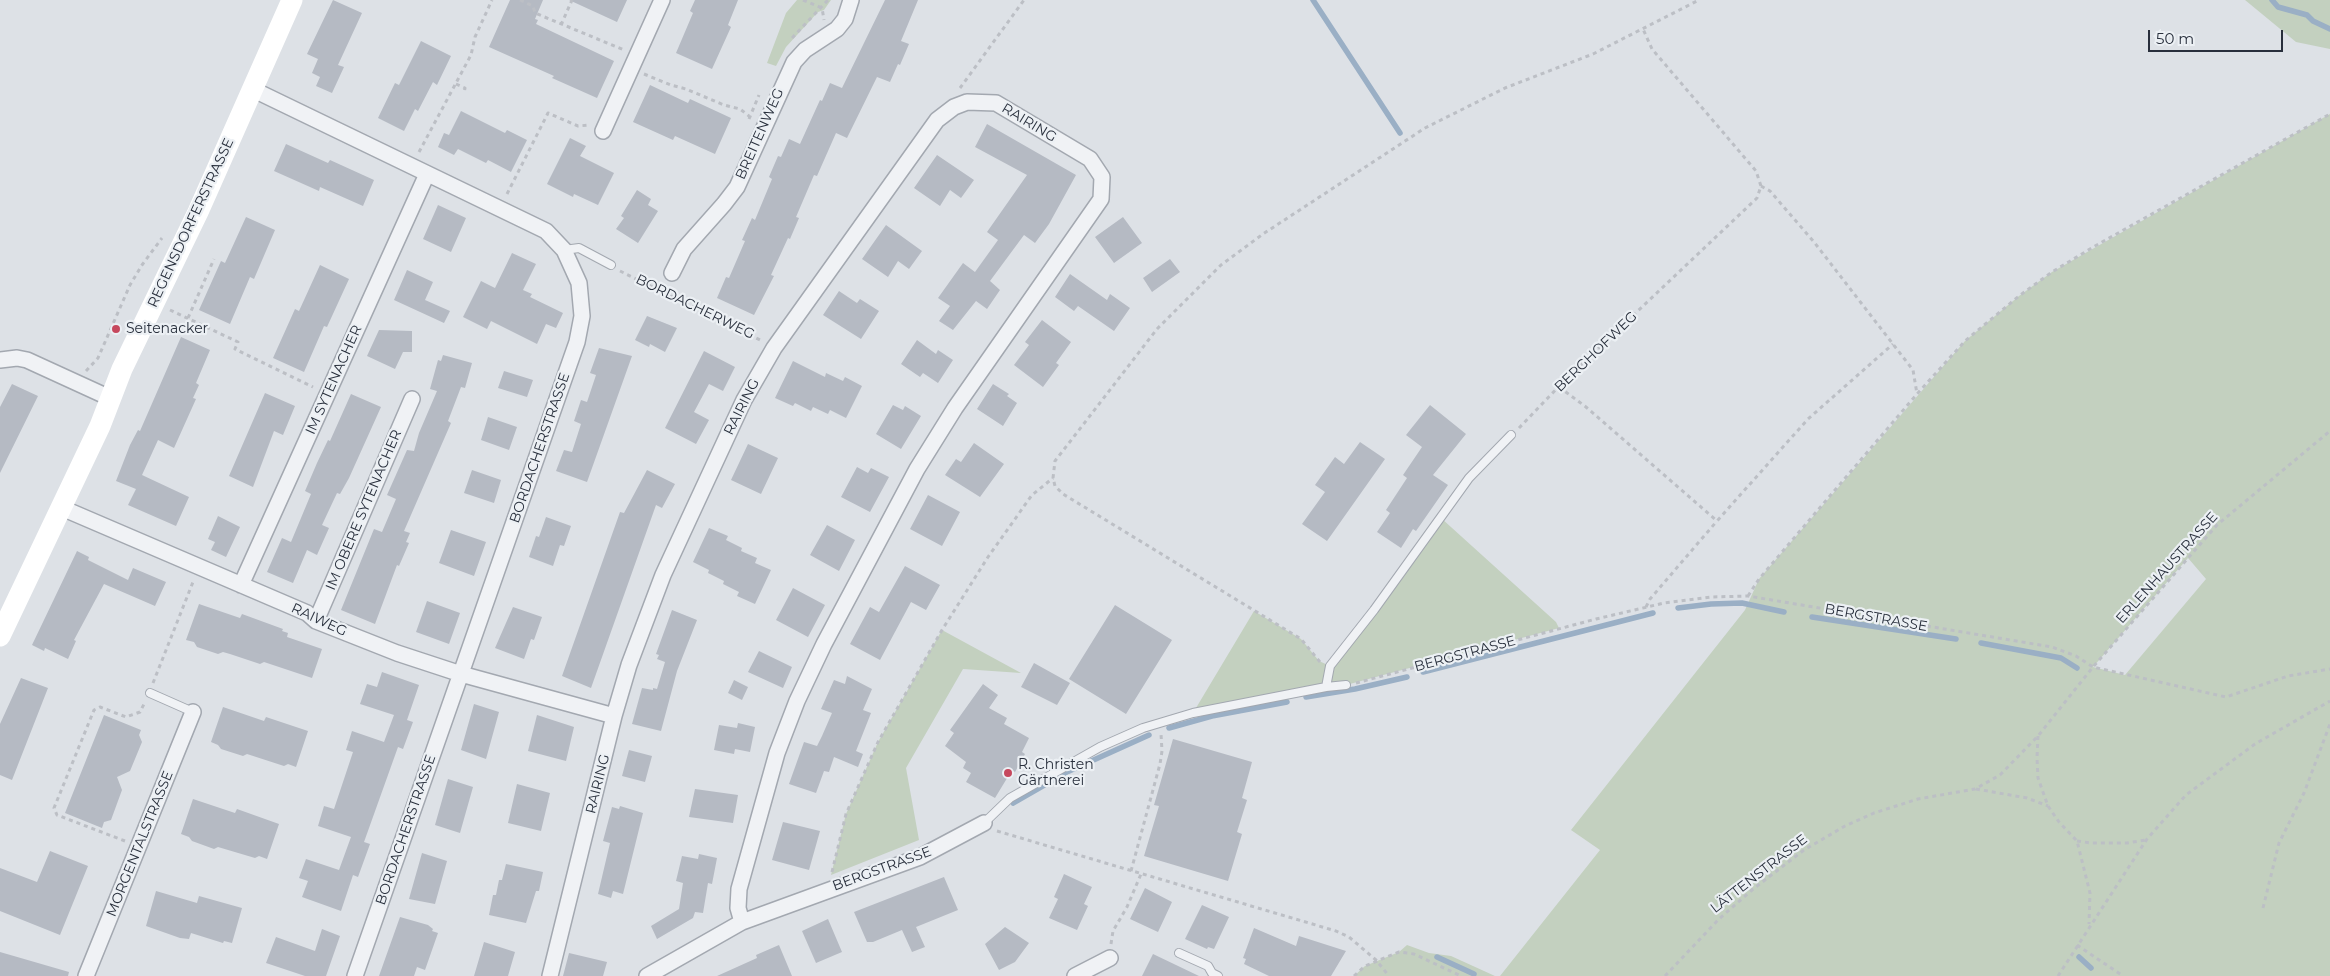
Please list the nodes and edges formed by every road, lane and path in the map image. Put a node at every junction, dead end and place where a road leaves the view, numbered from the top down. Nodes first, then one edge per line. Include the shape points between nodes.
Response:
1 (292, 0) edge
2 (492, 0) edge
3 (520, 0) edge
4 (572, 0) edge
5 (662, 0) edge
6 (803, 0) edge
7 (851, 0) edge
8 (1024, 0) edge
9 (1699, 0) edge
10 (822, 10) dead end
11 (561, 25) junction
12 (1643, 29) junction
13 (638, 56) junction
14 (646, 74) dead end
15 (456, 84) junction
16 (252, 89) junction
17 (464, 94) dead end
18 (954, 107) junction
19 (2330, 114) edge
20 (749, 116) dead end
21 (606, 127) joint
22 (411, 167) junction
23 (427, 174) junction
24 (1761, 186) junction
25 (499, 209) junction
26 (165, 234) dead end
27 (564, 250) junction
28 (214, 259) dead end
29 (611, 265) dead end
30 (672, 273) dead end
31 (626, 274) dead end
32 (154, 303) junction
33 (188, 318) junction
34 (763, 341) dead end
35 (1893, 344) junction
36 (0, 360) edge
37 (76, 382) junction
38 (1559, 387) junction
39 (328, 394) junction
40 (1917, 394) junction
41 (110, 398) junction
42 (412, 400) dead end
43 (2330, 431) edge
44 (1511, 435) joint
45 (1053, 478) junction
46 (62, 508) junction
47 (1716, 521) junction
48 (199, 567) junction
49 (241, 585) junction
50 (1748, 596) junction
51 (1646, 607) junction
52 (316, 621) junction
53 (0, 636) edge
54 (1330, 666) junction
55 (2093, 667) junction
56 (2330, 669) edge
57 (461, 674) junction
58 (1346, 686) joint
59 (1326, 687) junction
60 (150, 693) junction
61 (2330, 701) edge
62 (193, 712) joint
63 (614, 716) junction
64 (1159, 723) junction
65 (2330, 724) edge
66 (2038, 736) junction
67 (1975, 789) junction
68 (2048, 806) junction
69 (984, 823) junction
70 (2147, 839) junction
71 (2077, 841) junction
72 (139, 846) junction
73 (1130, 871) junction
74 (1141, 874) junction
75 (826, 890) junction
76 (2263, 908) dead end
77 (742, 922) junction
78 (2089, 926) junction
79 (2077, 945) junction
80 (1179, 953) dead end
81 (1110, 958) joint
82 (1376, 960) junction
83 (86, 976) edge
84 (355, 976) edge
85 (550, 976) edge
86 (647, 976) edge
87 (1075, 976) edge
88 (1218, 976) edge
89 (1354, 976) edge
90 (1389, 976) edge
91 (1461, 976) edge
92 (1665, 976) edge
93 (2058, 976) edge
94 (2123, 976) edge

1 - 16 street, REGENSDORFERSTRASSE
2 - 15 path
3 - 11 path via 533,6 535,13
4 - 11 path
5 - 13 street
6 - 10 path
7 - 30 street, BREITENWEG via 845,19 837,29 805,50 794,62 736,187 684,249
8 - 18 path via 956,92
9 - 12 path
11 - 13 path
12 - 24 path via 1652,49 1756,171
12 - 45 path via 1593,54 1504,88 1425,128 1221,265 1157,329 1055,462
13 - 21 street
14 - 20 path
15 - 17 path via 465,88
15 - 22 path
16 - 22 street, BORDACHERSTRASSE
16 - 32 street, REGENSDORFERSTRASSE
18 - 63 street, RAIRING via 937,120 774,348 744,400 653,600
18 - 77 street, RAIRING via 967,102 996,103 1090,159 1102,177 1103,192 1098,205 950,416 824,644 777,753 739,889 738,908
19 - 40 path via 2052,272 1965,341
21 - 25 path via 578,126 548,113
22 - 23 street, BORDACHERSTRASSE
23 - 25 street, BORDACHERSTRASSE
23 - 39 street, IM SYTENACHER
24 - 35 path via 1770,191 1814,242
24 - 38 path, BERGHOFWEG via 1757,198
25 - 27 street, BORDACHERSTRASSE via 546,231
26 - 37 path via 130,285 98,358
27 - 29 lane via 579,248
27 - 57 street, BORDACHERSTRASSE via 579,283 582,316 577,342
28 - 33 path
31 - 34 path, BORDACHERWEG
32 - 33 path
32 - 41 street, REGENSDORFERSTRASSE
33 - 39 path via 238,342 235,349
35 - 40 path via 1912,370
35 - 47 path via 1808,419
36 - 37 street via 27,360
37 - 41 street
38 - 44 path, BERGHOFWEG
38 - 47 path
39 - 49 street, IM SYTENACHER
40 - 50 path
41 - 46 street, REGENSDORFERSTRASSE
42 - 52 street, IM OBERE SYTENACHER
43 - 55 path, ERLENHAUSTRASSE via 2217,525
44 - 54 lane via 1469,478
45 - 54 path via 1055,486 1063,494 1300,639 1319,661
45 - 75 path via 1032,495 988,557 878,742 846,814
46 - 48 street, RAIWEG
46 - 53 street, REGENSDORFERSTRASSE
47 - 51 path
48 - 49 street, RAIWEG
48 - 60 path
49 - 52 street, RAIWEG via 307,613
50 - 51 path, BERGSTRASSE via 1711,596
50 - 55 path, BERGSTRASSE via 2052,648 2076,656
51 - 58 path, BERGSTRASSE
52 - 57 street, RAIWEG
54 - 59 lane
55 - 56 path, BERGSTRASSE via 2226,697 2288,676
55 - 66 path, ERLENHAUSTRASSE
57 - 63 street, RAIWEG
57 - 84 street, BORDACHERSTRASSE
58 - 59 lane, BERGSTRASSE
59 - 64 lane, BERGSTRASSE
60 - 62 lane
60 - 72 path via 140,712 126,717 100,707 94,710 54,808 57,814
61 - 70 path via 2255,744 2186,795
62 - 72 street, MORGENTALSTRASSE
63 - 85 street, RAIRING
64 - 69 lane, BERGSTRASSE via 1100,747 1010,798
64 - 73 path via 1162,740 1160,764
65 - 76 path via 2304,793 2279,844
66 - 67 path, LÄTTENSTRASSE via 2000,775
66 - 68 path via 2038,778
67 - 68 path via 2027,798
67 - 92 path, LÄTTENSTRASSE via 1918,799 1874,813 1804,850 1719,919
68 - 71 path
69 - 73 path via 1000,832
69 - 75 street, BERGSTRASSE via 920,857
70 - 71 path via 2128,843
70 - 78 path
71 - 78 path via 2090,893
72 - 83 street, MORGENTALSTRASSE
73 - 74 path
74 - 81 path via 1113,931
74 - 82 path via 1336,931 1349,937
75 - 77 street, BERGSTRASSE
77 - 86 street, BERGSTRASSE
78 - 79 path
79 - 93 path
79 - 94 path
80 - 88 lane via 1208,966
81 - 87 street
82 - 89 path
82 - 90 path
82 - 91 path via 1399,952 1414,954

